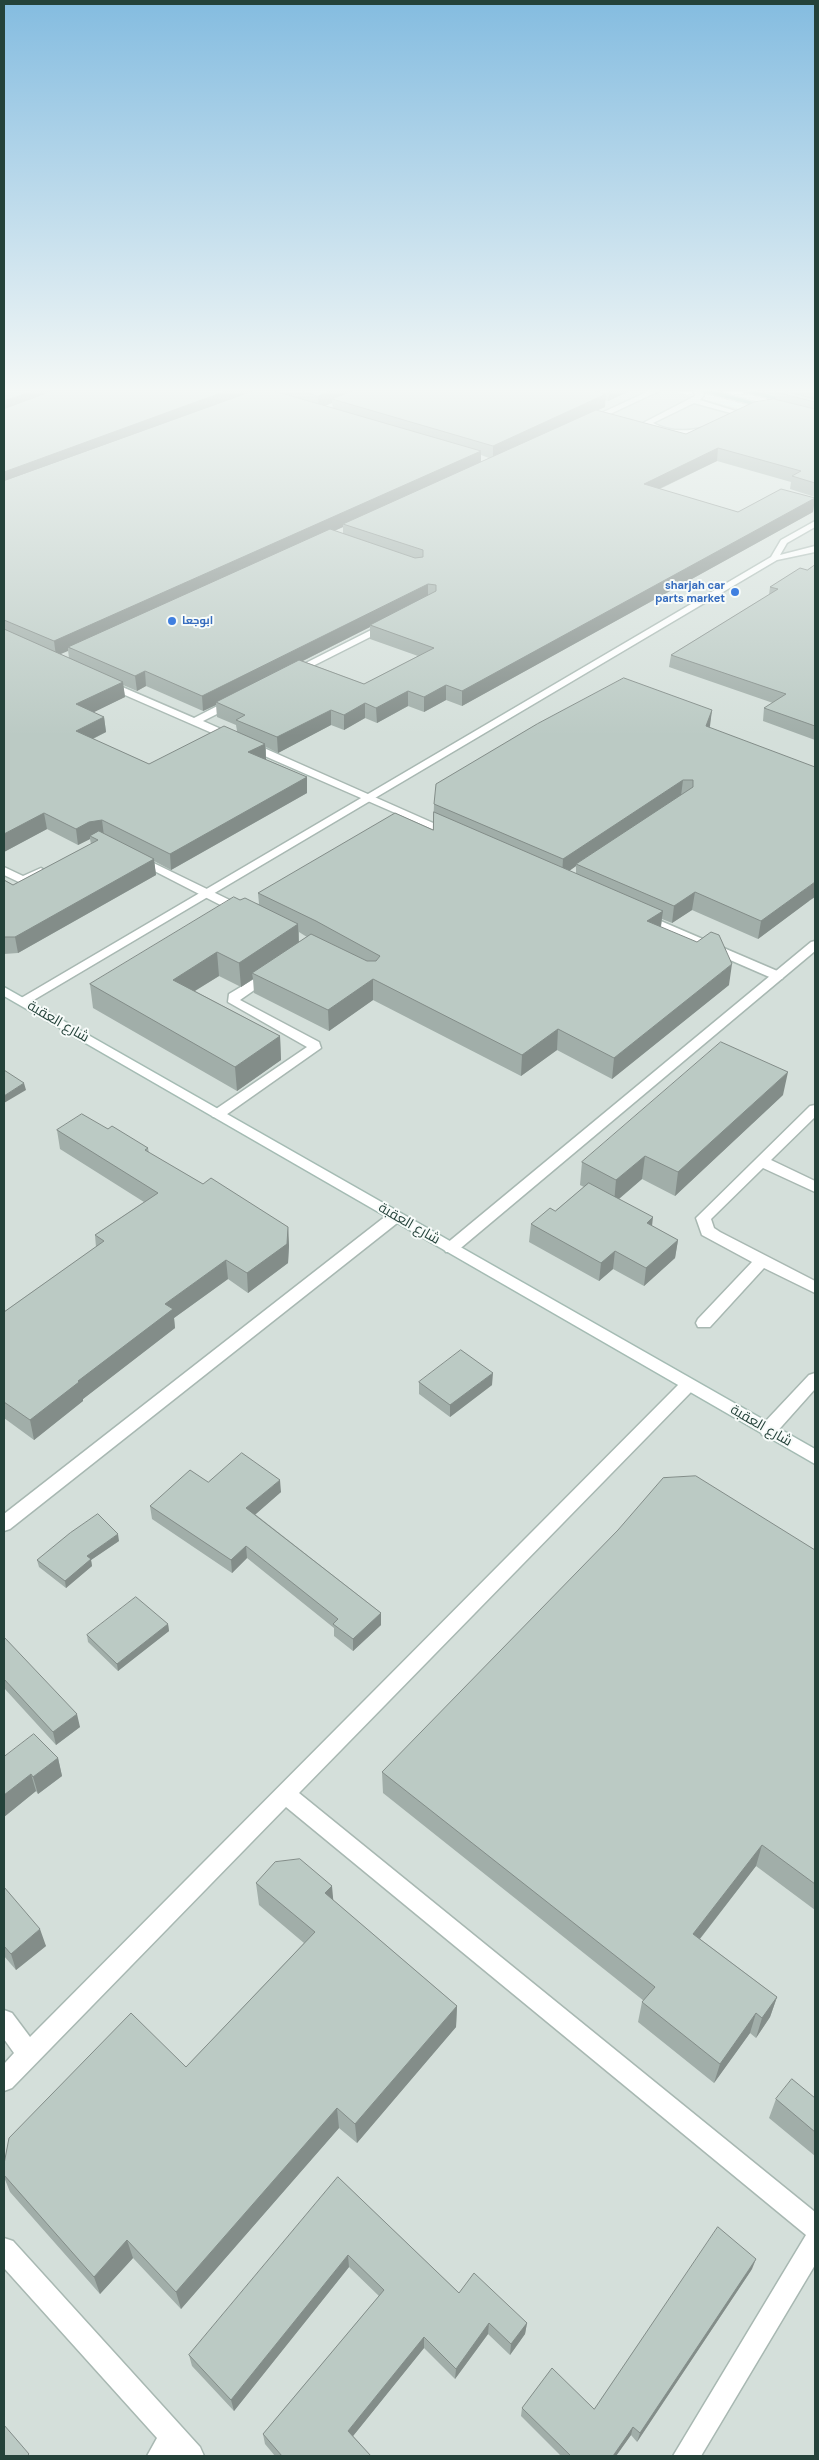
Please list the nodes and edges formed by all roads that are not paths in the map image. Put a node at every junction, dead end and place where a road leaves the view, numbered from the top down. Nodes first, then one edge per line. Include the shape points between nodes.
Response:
1 (815, 524) edge
2 (815, 549) edge
3 (775, 558) junction
4 (397, 620) edge
5 (282, 677) edge
6 (99, 680) edge
7 (247, 695) edge
8 (194, 722) junction
9 (368, 797) junction
10 (466, 840) edge
11 (130, 854) edge
12 (55, 864) edge
13 (4, 871) edge
14 (206, 893) junction
15 (635, 913) edge
16 (250, 915) edge
17 (815, 945) edge
18 (278, 968) edge
19 (778, 976) junction
20 (4, 991) edge
21 (22, 1001) junction
22 (815, 1109) edge
23 (218, 1114) junction
24 (761, 1160) junction
25 (815, 1187) edge
26 (396, 1216) junction
27 (452, 1248) junction
28 (762, 1260) junction
29 (815, 1288) edge
30 (704, 1323) dead end
31 (815, 1379) edge
32 (688, 1385) junction
33 (768, 1430) junction
34 (813, 1453) edge
35 (4, 1524) edge
36 (285, 1794) junction
37 (4, 2021) edge
38 (30, 2054) junction
39 (4, 2080) edge
40 (815, 2227) edge
41 (815, 2243) edge
42 (4, 2250) edge
43 (175, 2450) edge
44 (686, 2456) edge

1 - 3 street via 782,542
2 - 3 street
3 - 9 street
4 - 5 street
6 - 8 street
7 - 8 street
8 - 9 street
9 - 10 street
9 - 14 street
11 - 14 street
12 - 13 street via 20,880
14 - 16 street
14 - 21 street
15 - 19 street
17 - 19 street
18 - 23 street via 233,999 236,1004 314,1045 314,1048
19 - 27 street
20 - 21 street, شارع العقبة
21 - 23 street, شارع العقبة
22 - 24 street
23 - 26 street, شارع العقبة
24 - 25 street
24 - 28 street via 703,1218 707,1231
26 - 27 street, شارع العقبة
26 - 35 street
27 - 32 street, شارع العقبة
28 - 29 street
28 - 30 street
31 - 33 street
32 - 33 street, شارع العقبة
32 - 36 street
33 - 34 street, شارع العقبة
36 - 38 street
36 - 40 street
37 - 38 street
38 - 39 street
41 - 44 street
42 - 43 street

